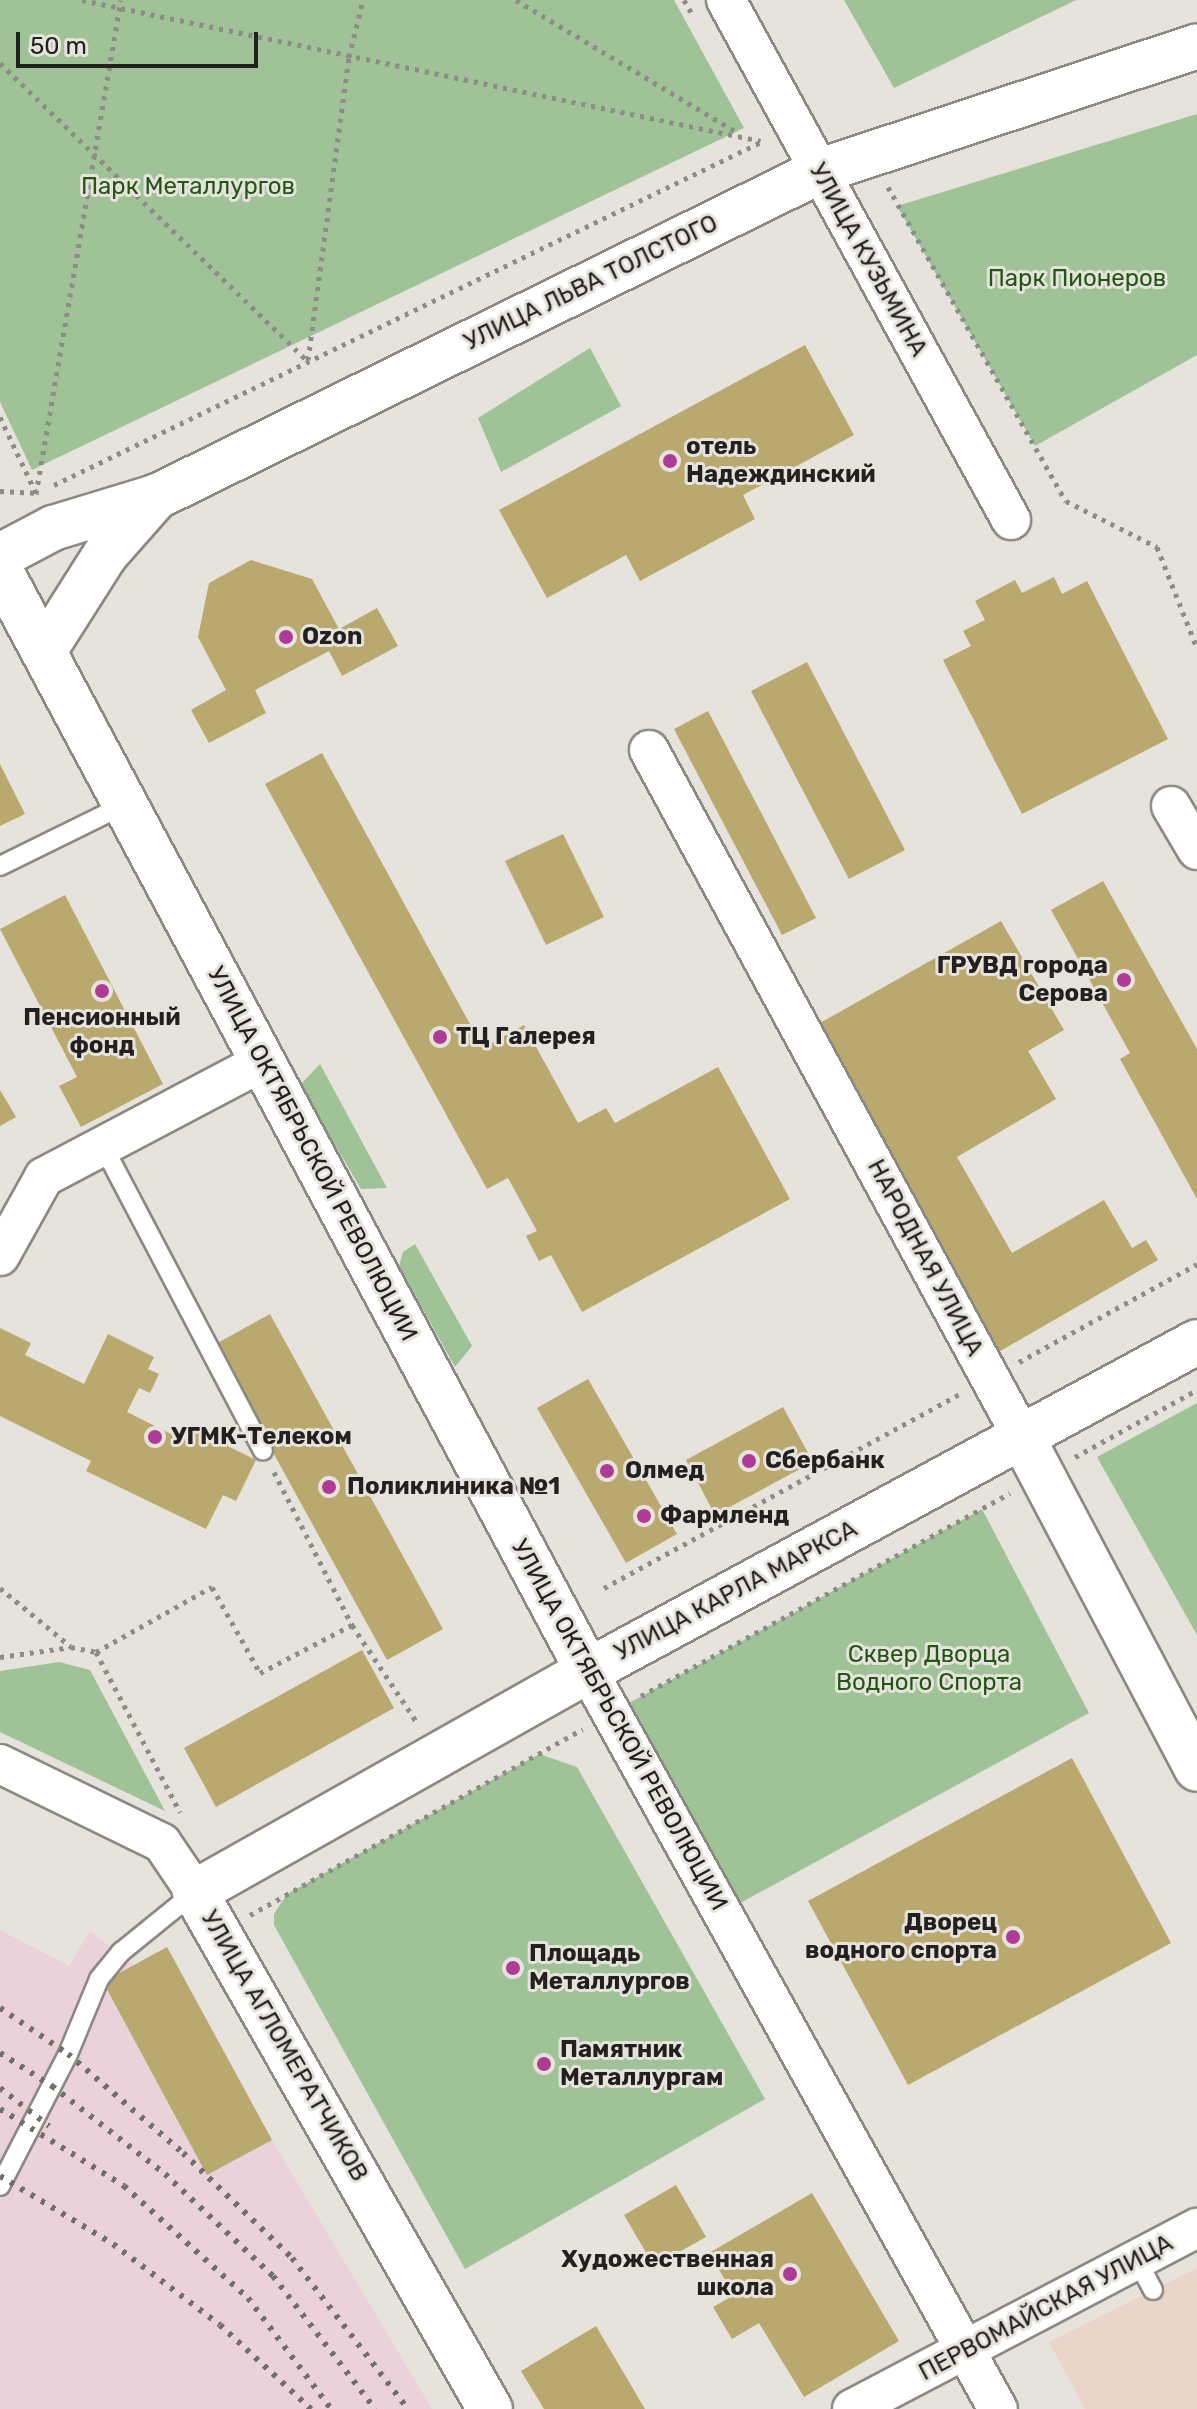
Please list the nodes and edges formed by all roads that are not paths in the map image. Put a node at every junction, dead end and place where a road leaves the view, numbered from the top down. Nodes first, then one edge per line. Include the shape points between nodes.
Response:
1 (726, 0) edge
2 (1197, 46) edge
3 (820, 171) junction
4 (158, 496) junction
5 (1011, 520) dead end
6 (0, 556) edge
7 (0, 570) edge
8 (46, 648) junction
9 (649, 750) dead end
10 (126, 804) junction
11 (1171, 806) dead end
12 (1197, 850) edge
13 (0, 866) edge
14 (262, 1062) junction
15 (103, 1146) junction
16 (0, 1256) edge
17 (1197, 1342) edge
18 (1022, 1437) junction
19 (263, 1451) road end
20 (588, 1671) junction
21 (0, 1764) edge
22 (1197, 1769) edge
23 (195, 1892) junction
24 (0, 2186) edge
25 (1197, 2228) edge
26 (965, 2350) junction
27 (490, 2409) edge
28 (852, 2409) edge
29 (998, 2409) edge

1 - 3 street, УЛИЦА КУЗЬМИНА via 780,136
2 - 3 street, УЛИЦА ЛЬВА ТОЛСТОГО
3 - 4 street, УЛИЦА ЛЬВА ТОЛСТОГО
3 - 5 street, УЛИЦА КУЗЬМИНА
4 - 6 street, УЛИЦА ЛЬВА ТОЛСТОГО via 53,528
4 - 8 street via 105,555
7 - 8 street, УЛИЦА ОКТЯБРЬСКОЙ РЕВОЛЮЦИИ
8 - 10 street, УЛИЦА ОКТЯБРЬСКОЙ РЕВОЛЮЦИИ
9 - 18 street, НАРОДНАЯ УЛИЦА
10 - 13 lane
10 - 14 street, УЛИЦА ОКТЯБРЬСКОЙ РЕВОЛЮЦИИ
11 - 12 street
14 - 15 street
14 - 20 street, УЛИЦА ОКТЯБРЬСКОЙ РЕВОЛЮЦИИ
15 - 16 street via 44,1177
15 - 19 lane
17 - 18 street, УЛИЦА КАРЛА МАРКСА
18 - 20 street, УЛИЦА КАРЛА МАРКСА
18 - 22 street, НАРОДНАЯ УЛИЦА
20 - 23 street, УЛИЦА КАРЛА МАРКСА
20 - 26 street, УЛИЦА ОКТЯБРЬСКОЙ РЕВОЛЮЦИИ
21 - 23 street, УЛИЦА АГЛОМЕРАТЧИКОВ via 162,1843
23 - 24 lane via 121,1952 99,1979 68,2054
23 - 27 street, УЛИЦА АГЛОМЕРАТЧИКОВ
25 - 26 street, ПЕРВОМАЙСКАЯ УЛИЦА via 1145,2275
26 - 28 street, ПЕРВОМАЙСКАЯ УЛИЦА
26 - 29 street, УЛИЦА ОКТЯБРЬСКОЙ РЕВОЛЮЦИИ

